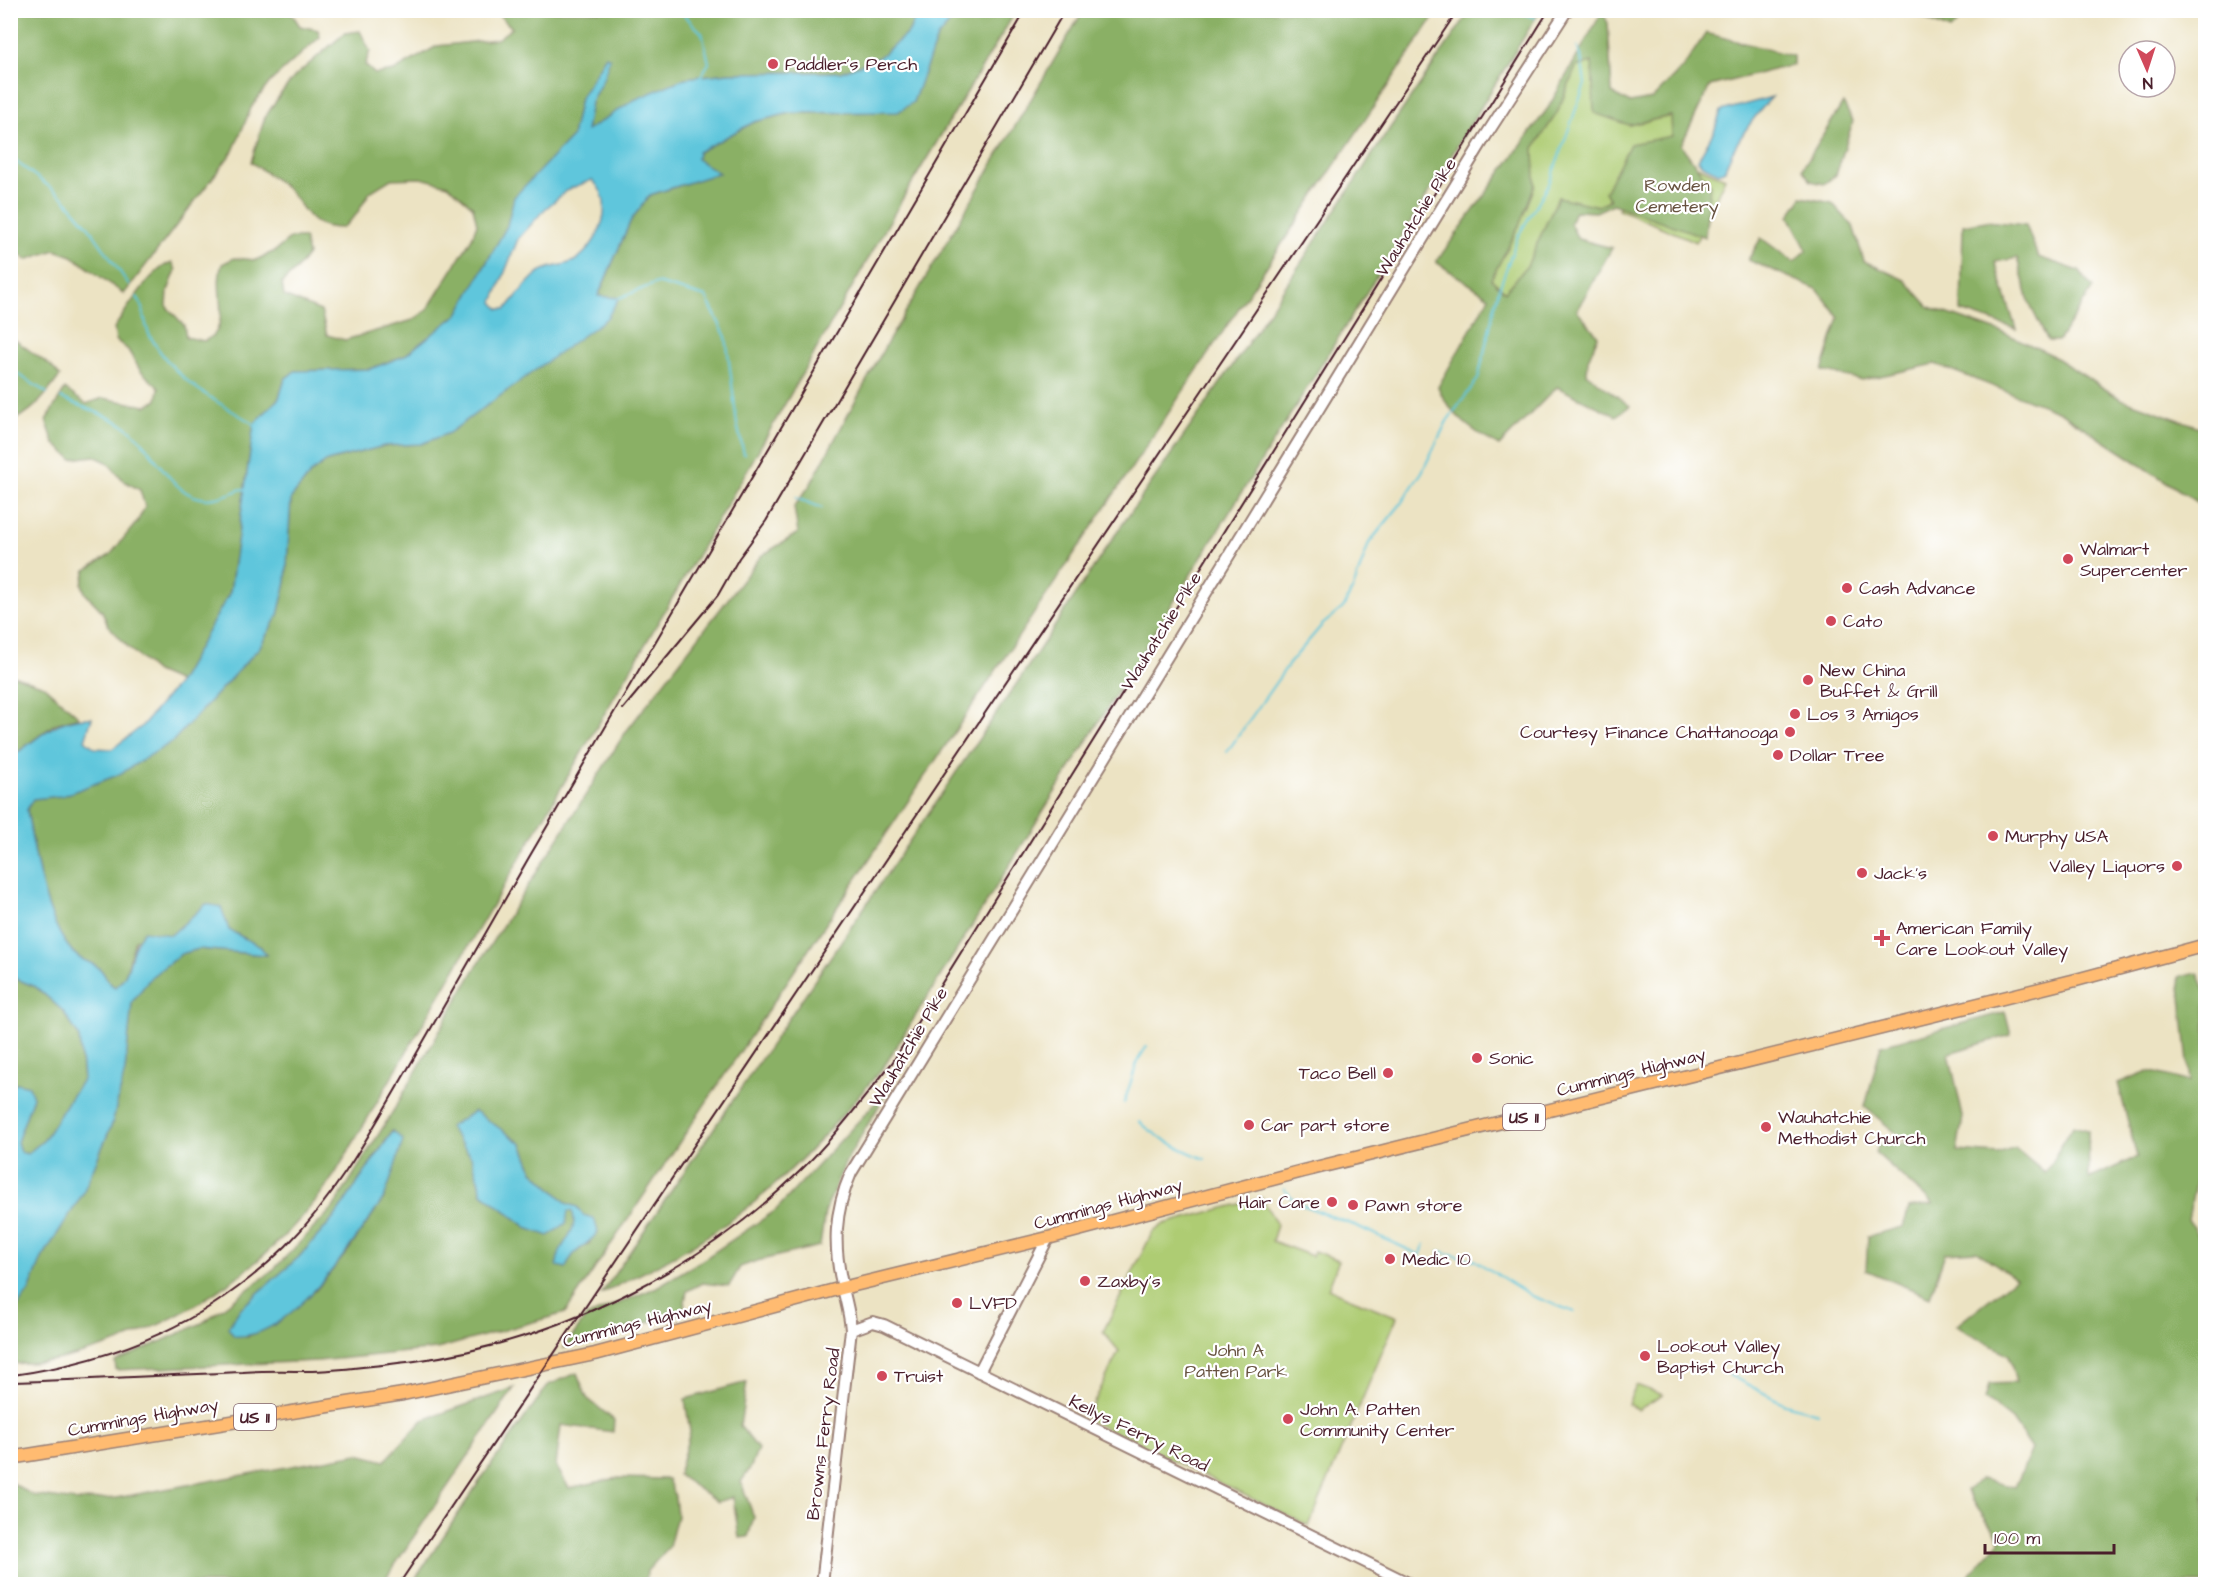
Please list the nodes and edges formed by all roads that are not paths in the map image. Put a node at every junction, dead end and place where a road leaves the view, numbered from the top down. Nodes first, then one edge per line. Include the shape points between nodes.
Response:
1 (1567, 10) edge
2 (2205, 945) edge
3 (1048, 1238) junction
4 (842, 1288) junction
5 (851, 1329) junction
6 (979, 1372) junction
7 (10, 1458) edge
8 (822, 1584) edge
9 (1410, 1584) edge

1 - 4 street, Wauhatchie Pike via 1472,157 851,1173 843,1191 835,1235
2 - 3 main road, Cummings Highway / US 11
3 - 4 main road, Cummings Highway / US 11
3 - 6 street
4 - 5 street, Browns Ferry Road
4 - 7 main road, Cummings Highway / US 11 via 606,1352 459,1384
5 - 6 street, Kellys Ferry Road via 873,1322 884,1325
5 - 8 street, Browns Ferry Road
6 - 9 street, Kellys Ferry Road

